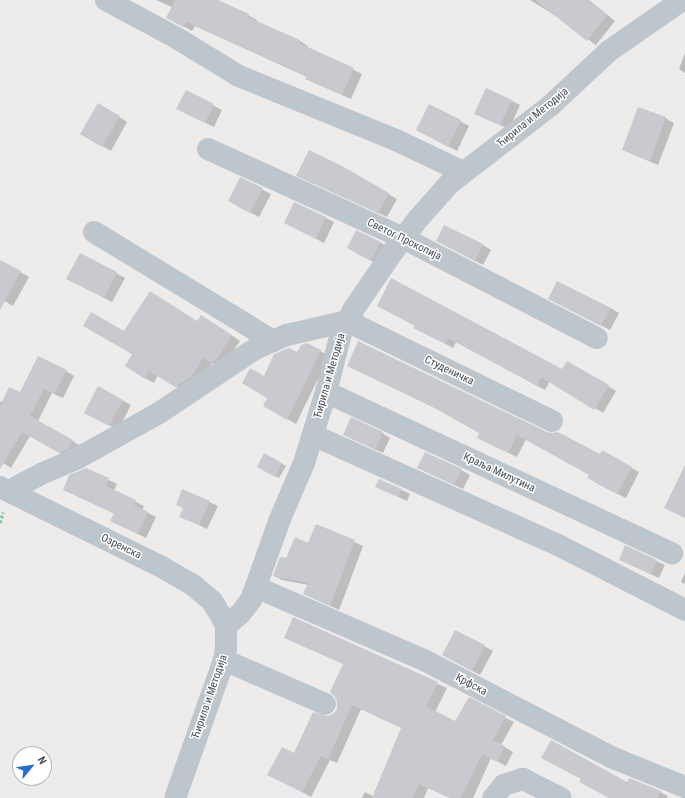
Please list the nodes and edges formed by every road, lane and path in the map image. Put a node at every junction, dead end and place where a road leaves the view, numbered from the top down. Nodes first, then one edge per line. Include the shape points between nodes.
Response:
1 (106, 0) edge
2 (682, 0) edge
3 (208, 149) dead end
4 (463, 172) junction
5 (94, 232) dead end
6 (403, 238) junction
7 (347, 321) junction
8 (598, 338) dead end
9 (273, 341) junction
10 (326, 392) junction
11 (552, 421) dead end
12 (313, 434) junction
13 (5, 489) edge
14 (672, 553) dead end
15 (256, 587) junction
16 (685, 610) edge
17 (226, 626) junction
18 (224, 660) junction
19 (326, 704) dead end
20 (685, 787) edge
21 (175, 798) edge
22 (493, 798) edge
23 (561, 798) edge

1 - 4 street via 175,37 239,76 396,140
2 - 4 street, Ћирила и Методија via 609,51 550,106
3 - 6 street, Светог Прокопија
4 - 6 street, Ћирила и Методија via 441,192
5 - 9 street
6 - 7 street, Ћирила и Методија
6 - 8 street, Светог Прокопија
7 - 9 street via 307,329
7 - 10 street, Ћирила и Методија via 336,351
7 - 11 street, Студеничка
9 - 13 street via 241,358 180,400 78,458
10 - 12 street, Ћирила и Методија
10 - 14 street, Краља Милутина
12 - 15 street, Ћирила и Методија
12 - 16 street via 560,546
13 - 17 street, Озренска via 193,585 212,601
15 - 17 street, Ћирила и Методија via 246,607
15 - 20 street, Крфска via 424,660 611,757
17 - 18 street, Ћирила и Методија
18 - 19 street
18 - 21 street, Ћирила и Методија
22 - 23 street via 504,785 523,779

